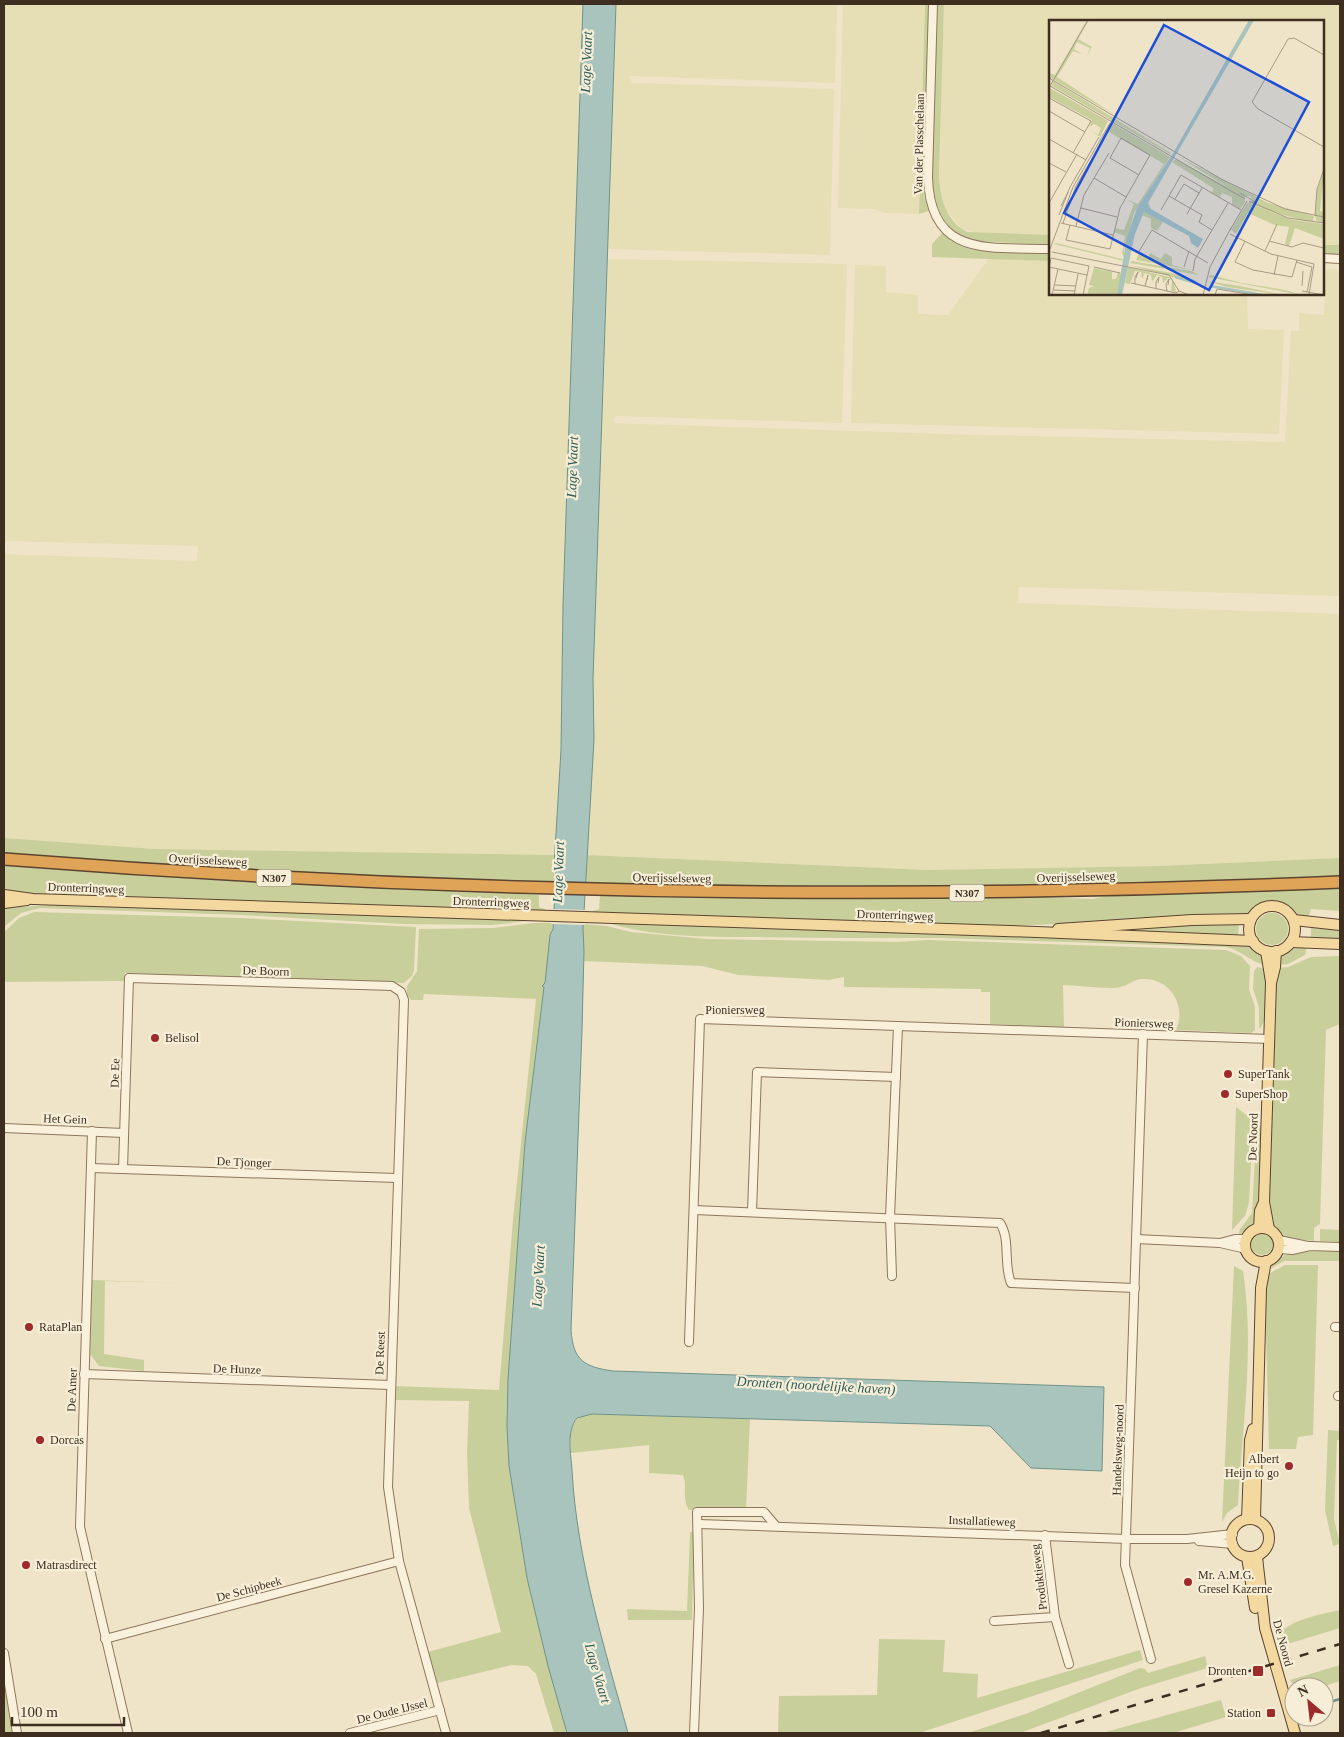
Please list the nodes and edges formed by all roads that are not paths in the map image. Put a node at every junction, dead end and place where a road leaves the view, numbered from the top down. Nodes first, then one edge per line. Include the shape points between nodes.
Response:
1 (933, 4) edge
2 (1049, 249) edge
3 (1324, 258) edge
4 (1340, 259) edge
5 (4, 859) edge
6 (1340, 882) edge
7 (4, 895) edge
8 (33, 899) junction
9 (4, 903) edge
10 (1251, 919) junction
11 (1294, 920) junction
12 (1340, 925) edge
13 (1037, 932) junction
14 (1253, 941) junction
15 (1291, 942) junction
16 (1340, 944) edge
17 (1271, 951) junction
18 (129, 978) joint
19 (401, 992) joint
20 (898, 1026) junction
21 (1143, 1034) junction
22 (1269, 1039) junction
23 (896, 1077) junction
24 (4, 1128) edge
25 (92, 1132) junction
26 (124, 1133) junction
27 (91, 1168) junction
28 (123, 1169) junction
29 (397, 1178) junction
30 (694, 1210) junction
31 (752, 1212) junction
32 (890, 1217) junction
33 (1264, 1228) junction
34 (1136, 1239) junction
35 (1246, 1244) junction
36 (1279, 1245) junction
37 (1340, 1247) edge
38 (1262, 1261) junction
39 (892, 1276) dead end
40 (1135, 1288) junction
41 (689, 1342) dead end
42 (84, 1374) junction
43 (390, 1385) junction
44 (1251, 1519) junction
45 (699, 1524) junction
46 (776, 1526) junction
47 (1046, 1535) junction
48 (1127, 1539) junction
49 (1233, 1539) junction
50 (1252, 1557) junction
51 (399, 1561) junction
52 (1055, 1617) junction
53 (994, 1621) dead end
54 (105, 1640) junction
55 (4, 1652) edge
56 (1152, 1658) dead end
57 (1069, 1664) dead end
58 (440, 1710) junction
59 (17, 1733) edge
60 (128, 1733) edge
61 (350, 1733) edge
62 (446, 1733) edge
63 (694, 1733) edge
64 (1290, 1733) edge
65 (1296, 1733) edge

1 - 2 street, Van der Plasschelaan via 928,197 933,214 954,238 973,245
3 - 4 street
5 - 6 highway, Overijsselseweg / N307 via 342,882 816,894 1014,892
7 - 8 main road, Dronterringweg
8 - 9 main road, Dronterringweg
8 - 13 main road, Dronterringweg
10 - 11 main road via 1258,911 1273,906 1283,908
10 - 13 main road, Dronterringweg via 1089,926
10 - 14 main road
11 - 12 main road
11 - 15 main road
13 - 14 main road, Dronterringweg
14 - 17 main road
15 - 16 main road
15 - 17 main road
17 - 22 main road, De Noord via 1275,967 1271,983
18 - 19 street, De Boorn via 392,986
18 - 26 street, De Ee
19 - 29 street, De Reest via 404,1000
20 - 21 street, Pioniersweg
20 - 23 street
20 - 30 street, Pioniersweg via 700,1019
21 - 22 street, Pioniersweg
21 - 34 street, Handelsweg-noord
22 - 33 main road, De Noord via 1264,1202 1260,1211
23 - 31 street via 757,1072
23 - 32 street
24 - 25 street, Het Gein
25 - 26 street, Het Gein
25 - 27 street, De Amer
26 - 28 street, De Ee
27 - 28 street, De Tjonger
27 - 42 street, De Amer
28 - 29 street, De Tjonger
29 - 43 street, De Reest
30 - 31 street
30 - 41 street, Pioniersweg
31 - 32 street
32 - 39 street
32 - 40 street via 1000,1222 1004,1230 1007,1274 1011,1283
33 - 35 main road via 1251,1232
33 - 36 main road via 1276,1235
34 - 35 street via 1220,1243 1235,1239
34 - 40 street, Handelsweg-noord
35 - 38 main road via 1251,1258
36 - 37 street via 1292,1250 1310,1246
36 - 38 main road via 1276,1256
38 - 44 main road
40 - 48 street, Handelsweg-noord
42 - 43 street, De Hunze
42 - 54 street, De Amer via 80,1526
43 - 51 street, De Reest via 388,1487
44 - 49 main road via 1236,1525
44 - 50 main road via 1266,1528 1268,1541 1265,1552
45 - 46 street, Installatieweg
45 - 46 street via 697,1512 747,1511 764,1512
45 - 63 street
46 - 47 street, Installatieweg
47 - 48 street, Installatieweg
47 - 52 street, Produktieweg
48 - 49 street, Installatieweg
48 - 56 street, Handelsweg-noord via 1125,1565
49 - 50 main road via 1239,1554
50 - 64 main road, De Noord via 1259,1629
50 - 65 main road, De Noord via 1265,1628
51 - 54 street, De Schipbeek
51 - 58 street, De Reest
52 - 53 street, Produktieweg
52 - 57 street, Produktieweg
54 - 60 street, De Amer
55 - 59 street
58 - 61 street, De Oude IJssel
58 - 62 street, De Reest

